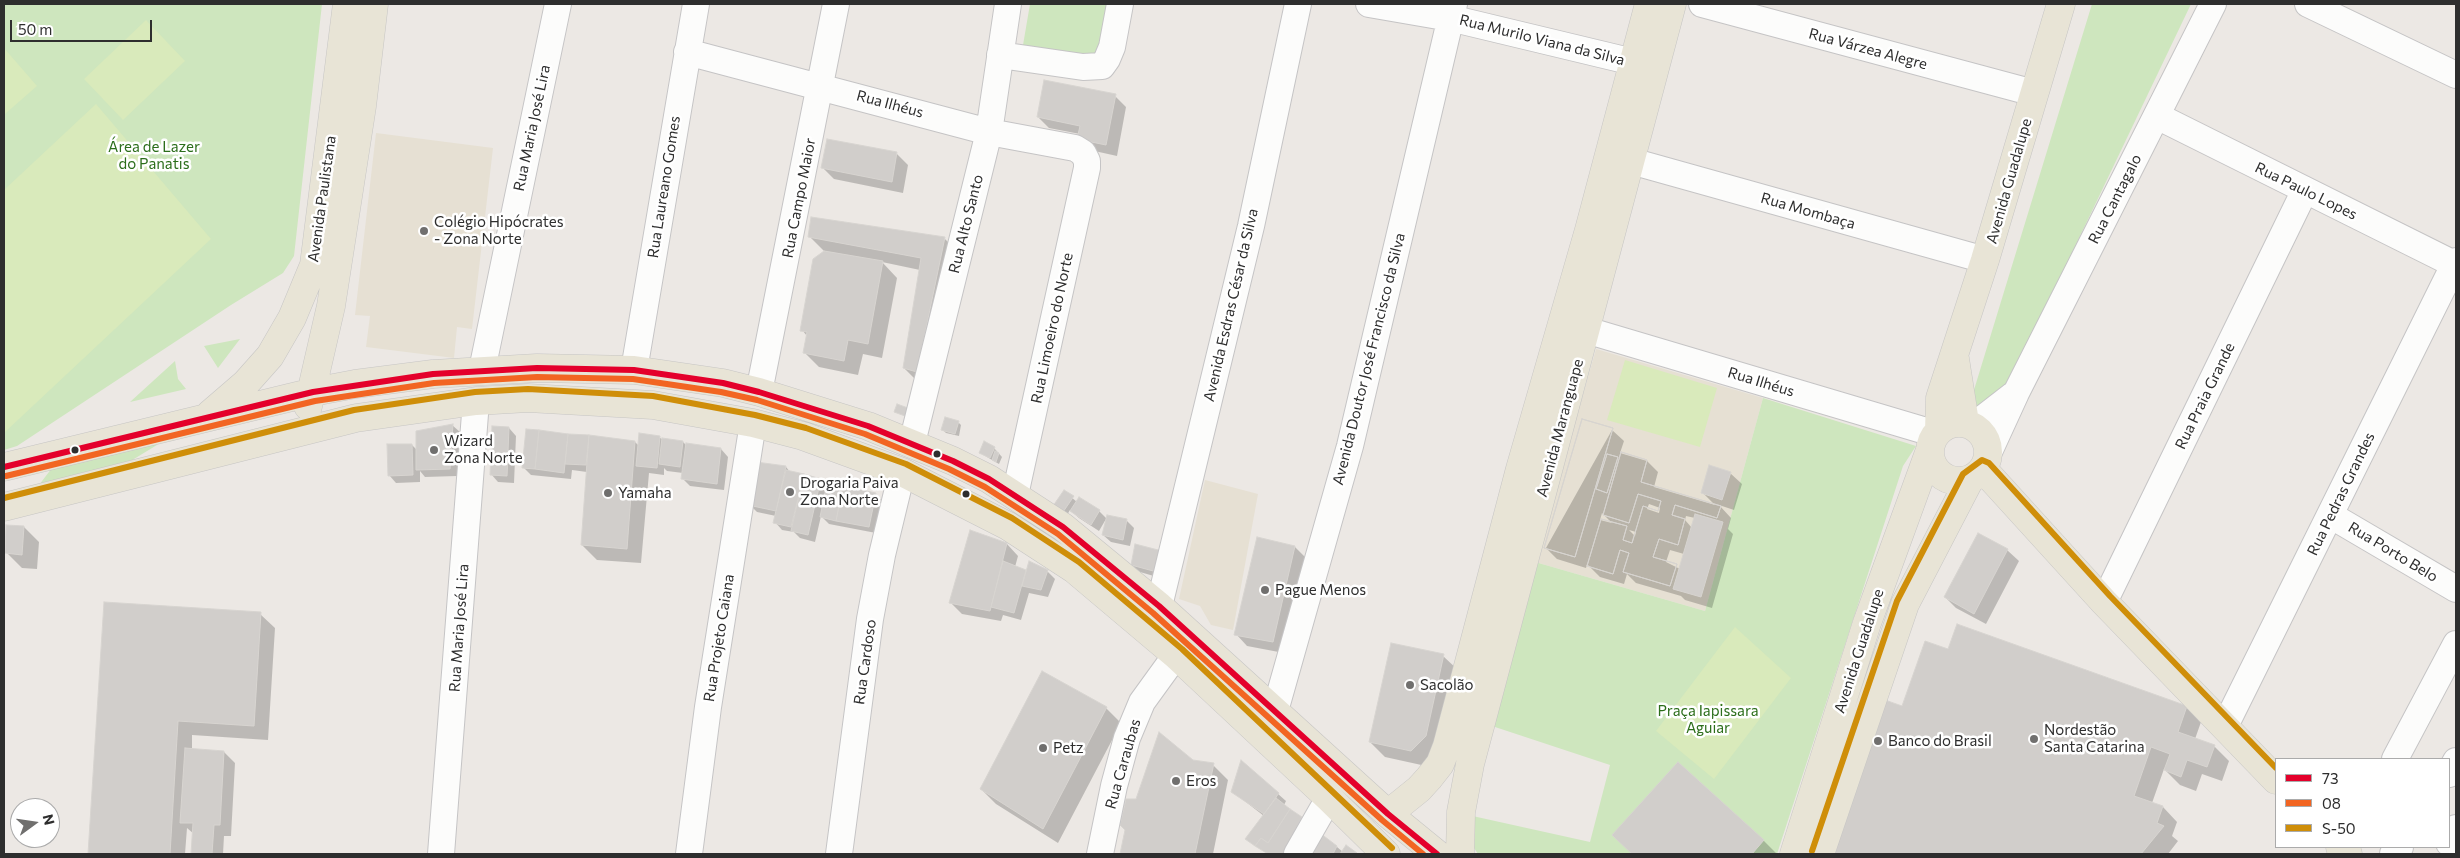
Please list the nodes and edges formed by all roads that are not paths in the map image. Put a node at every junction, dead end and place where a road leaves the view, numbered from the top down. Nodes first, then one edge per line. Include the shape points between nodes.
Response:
1 (347, 4) edge
2 (374, 4) edge
3 (558, 4) edge
4 (696, 4) edge
5 (836, 4) edge
6 (1008, 4) edge
7 (1120, 4) edge
8 (1298, 4) edge
9 (1369, 4) edge
10 (1649, 4) edge
11 (1672, 4) edge
12 (1702, 4) edge
13 (2061, 4) edge
14 (2212, 4) edge
15 (2308, 4) edge
16 (1452, 11) edge
17 (687, 52) junction
18 (1000, 55) junction
19 (1644, 65) junction
20 (2456, 75) edge
21 (822, 86) junction
22 (2034, 93) junction
23 (334, 112) junction
24 (2157, 116) junction
25 (989, 132) junction
26 (1087, 161) joint
27 (1631, 161) junction
28 (2305, 190) junction
29 (1589, 230) junction
30 (1985, 260) junction
31 (2456, 263) edge
32 (331, 306) junction
33 (1586, 330) junction
34 (1955, 357) junction
35 (482, 370) junction
36 (634, 370) junction
37 (313, 392) junction
38 (760, 392) junction
39 (2016, 393) junction
40 (476, 402) junction
41 (206, 417) junction
42 (753, 423) junction
43 (1969, 425) junction
44 (1935, 439) junction
45 (912, 443) junction
46 (14, 464) edge
47 (1980, 468) junction
48 (144, 470) junction
49 (902, 472) junction
50 (1015, 495) junction
51 (31, 500) junction
52 (4, 507) edge
53 (2330, 515) junction
54 (2456, 589) edge
55 (2104, 602) junction
56 (1159, 606) junction
57 (2456, 644) edge
58 (1176, 656) junction
59 (1275, 711) junction
60 (1452, 725) junction
61 (2225, 726) junction
62 (1479, 732) junction
63 (2396, 758) edge
64 (2456, 761) edge
65 (2450, 772) edge
66 (2275, 779) edge
67 (1329, 798) junction
68 (1807, 813) junction
69 (1388, 814) junction
70 (2456, 828) edge
71 (2450, 840) edge
72 (441, 854) edge
73 (689, 854) edge
74 (840, 854) edge
75 (1100, 854) edge
76 (1297, 854) edge
77 (1386, 854) edge
78 (1436, 854) edge
79 (1460, 854) edge
80 (1794, 854) edge
81 (1802, 854) edge
82 (1820, 854) edge

1 - 23 main road, Avenida Paulistana
2 - 32 main road, Avenida Paulistana
3 - 35 street, Rua Maria José Lira
4 - 17 street, Rua Laureano Gomes
5 - 21 street, Rua Campo Maior
6 - 18 street, Rua Alto Santo
7 - 18 street via 1112,47 1105,63 1091,68
8 - 56 street, Avenida Esdras César da Silva via 1251,226
9 - 16 street, Rua Murilo Viana da Silva
10 - 19 main road, Avenida Maranguape
11 - 19 main road, Avenida Maranguape
12 - 22 street, Rua Várzea Alegre
13 - 22 main road, Avenida Guadalupe
14 - 24 street, Rua Cantagalo
15 - 20 street
16 - 19 street, Rua Murilo Viana da Silva
16 - 59 street, Avenida Doutor José Francisco da Silva via 1350,446
17 - 21 street, Rua Ilhéus
17 - 36 street, Rua Laureano Gomes
18 - 25 street, Rua Alto Santo
19 - 27 main road, Avenida Maranguape
19 - 29 main road, Avenida Maranguape
21 - 25 street, Rua Ilhéus
21 - 38 street, Rua Campo Maior
22 - 30 main road, Avenida Guadalupe
23 - 32 main road via 344,131 345,152 328,265
23 - 41 main road, Avenida Paulistana via 314,265 306,288 270,356 246,383
24 - 28 street, Rua Paulo Lopes
24 - 39 street, Rua Cantagalo
25 - 26 street, Rua Ilhéus via 1075,148
25 - 45 street, Rua Alto Santo
26 - 50 street, Rua Limoeiro do Norte
27 - 30 street, Rua Mombaça
27 - 33 main road, Avenida Maranguape
28 - 31 street, Rua Paulo Lopes
28 - 55 street, Rua Praia Grande
29 - 33 main road via 1591,257 1576,318 1578,325
29 - 60 main road, Avenida Maranguape via 1520,469
30 - 34 main road, Avenida Guadalupe
31 - 53 street, Rua Pedras Grandes
32 - 37 main road, Avenida Paulistana
33 - 44 street, Rua Ilhéus
33 - 62 main road, Avenida Maranguape
34 - 43 main road, Avenida Guadalupe
34 - 44 main road, Avenida Guadalupe via 1940,398
35 - 36 main road
35 - 37 main road via 397,378
36 - 38 main road via 724,383
37 - 41 main road
37 - 48 main road, Avenida Paulistana via 300,418 282,426 202,445
38 - 45 main road
39 - 43 street, Rua Cantagalo
39 - 47 street, Rua Cantagalo
40 - 42 main road via 528,398 603,401 653,405
40 - 48 main road via 356,418
40 - 72 street, Rua Maria José Lira
41 - 46 main road
42 - 49 main road via 803,436
42 - 73 street, Rua Projeto Caiana via 708,706
43 - 44 main road via 1949,424
43 - 47 main road via 1985,438
44 - 47 main road via 1934,466 1939,473 1954,480
44 - 68 main road, Avenida Guadalupe via 1867,623
45 - 50 main road via 989,479
46 - 51 main road
47 - 55 main road
47 - 82 main road, Avenida Guadalupe via 1905,604
48 - 51 main road
49 - 58 main road via 1008,526 1074,569
49 - 74 street, Rua Cardoso via 870,619
50 - 56 main road via 1063,527
51 - 52 main road
53 - 54 street, Rua Porto Belo
53 - 61 street, Rua Pedras Grandes
55 - 61 main road
56 - 59 main road
57 - 63 street
58 - 67 main road
58 - 75 street, Rua Caraubas via 1142,702 1127,738
59 - 69 main road
60 - 62 main road
60 - 69 main road, Avenida Maranguape via 1440,764 1419,789
61 - 66 main road
62 - 79 main road, Avenida Maranguape via 1461,812
64 - 65 street
67 - 76 street
67 - 77 main road
68 - 80 main road, Avenida Guadalupe
68 - 81 main road via 1809,832
69 - 78 main road
70 - 71 street

